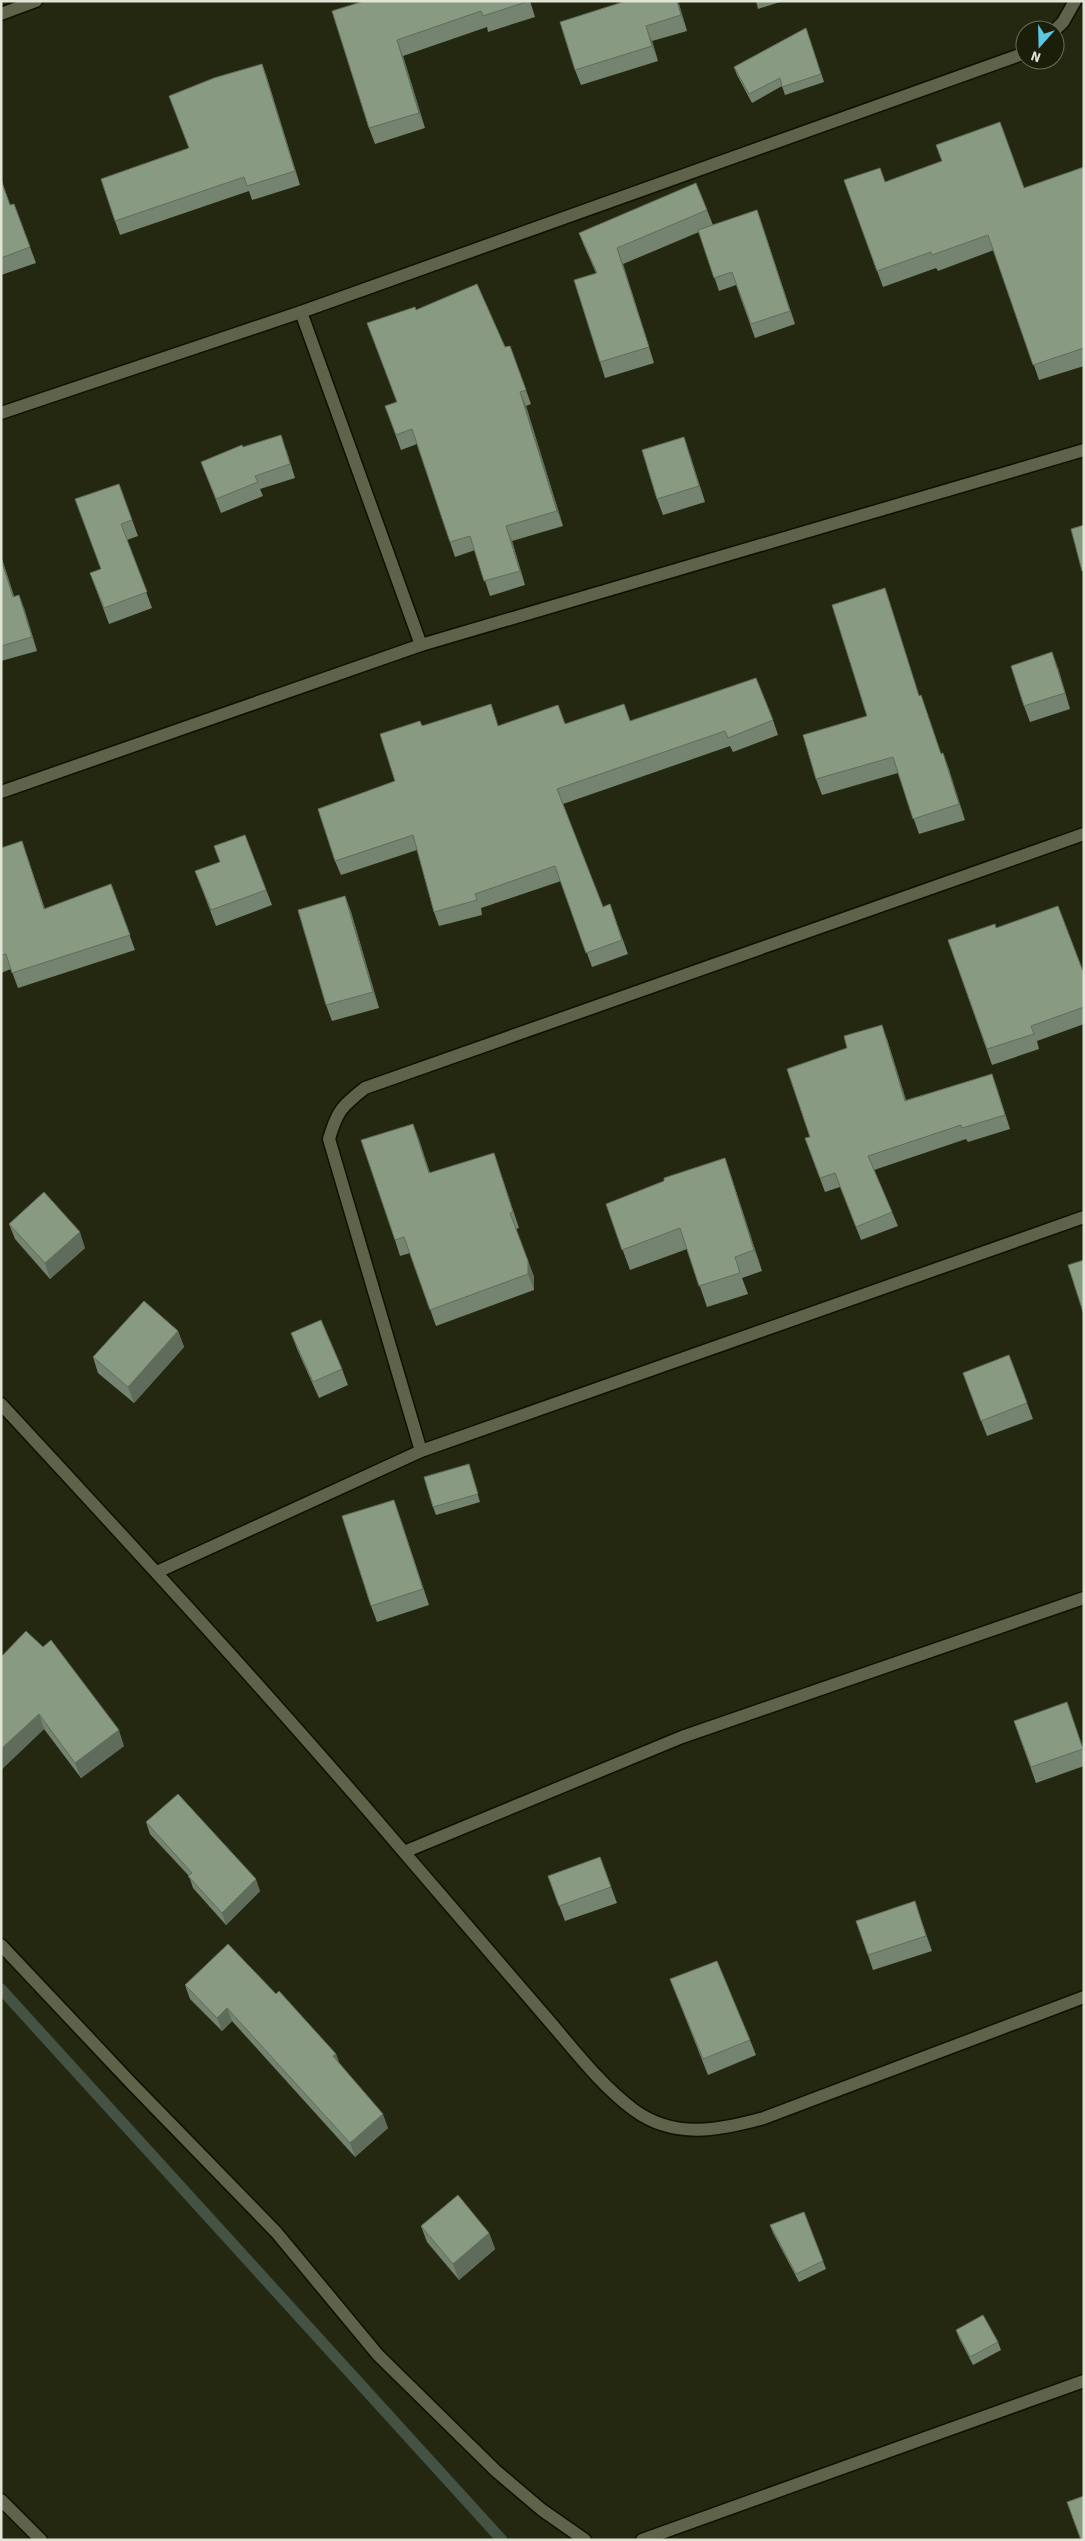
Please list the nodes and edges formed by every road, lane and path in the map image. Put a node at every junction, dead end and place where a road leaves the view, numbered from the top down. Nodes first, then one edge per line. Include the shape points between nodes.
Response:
1 (36, 1) edge
2 (1075, 1) edge
3 (1, 14) edge
4 (1064, 20) edge
5 (1015, 57) edge
6 (301, 312) junction
7 (1, 413) edge
8 (1084, 450) edge
9 (421, 644) junction
10 (1, 792) edge
11 (1084, 834) edge
12 (1084, 1217) edge
13 (1, 1404) edge
14 (421, 1451) junction
15 (157, 1572) junction
16 (1084, 1598) edge
17 (404, 1852) junction
18 (1, 1945) edge
19 (1084, 1997) edge
20 (1084, 2381) edge
21 (1, 2500) edge
22 (41, 2540) edge
23 (585, 2540) edge
24 (642, 2540) edge

1 - 3 street
2 - 4 street
5 - 6 street
6 - 7 street
6 - 9 street
8 - 9 street
9 - 10 street
11 - 14 street via 365,1088 346,1103 335,1116 329,1139
12 - 14 street
13 - 15 street
14 - 15 street
15 - 17 street
16 - 17 street via 682,1737
17 - 19 street via 592,2070 634,2110 662,2125 693,2131 728,2128 764,2118
18 - 23 street via 276,2232 378,2355 496,2471 542,2510
20 - 24 street
21 - 22 street

